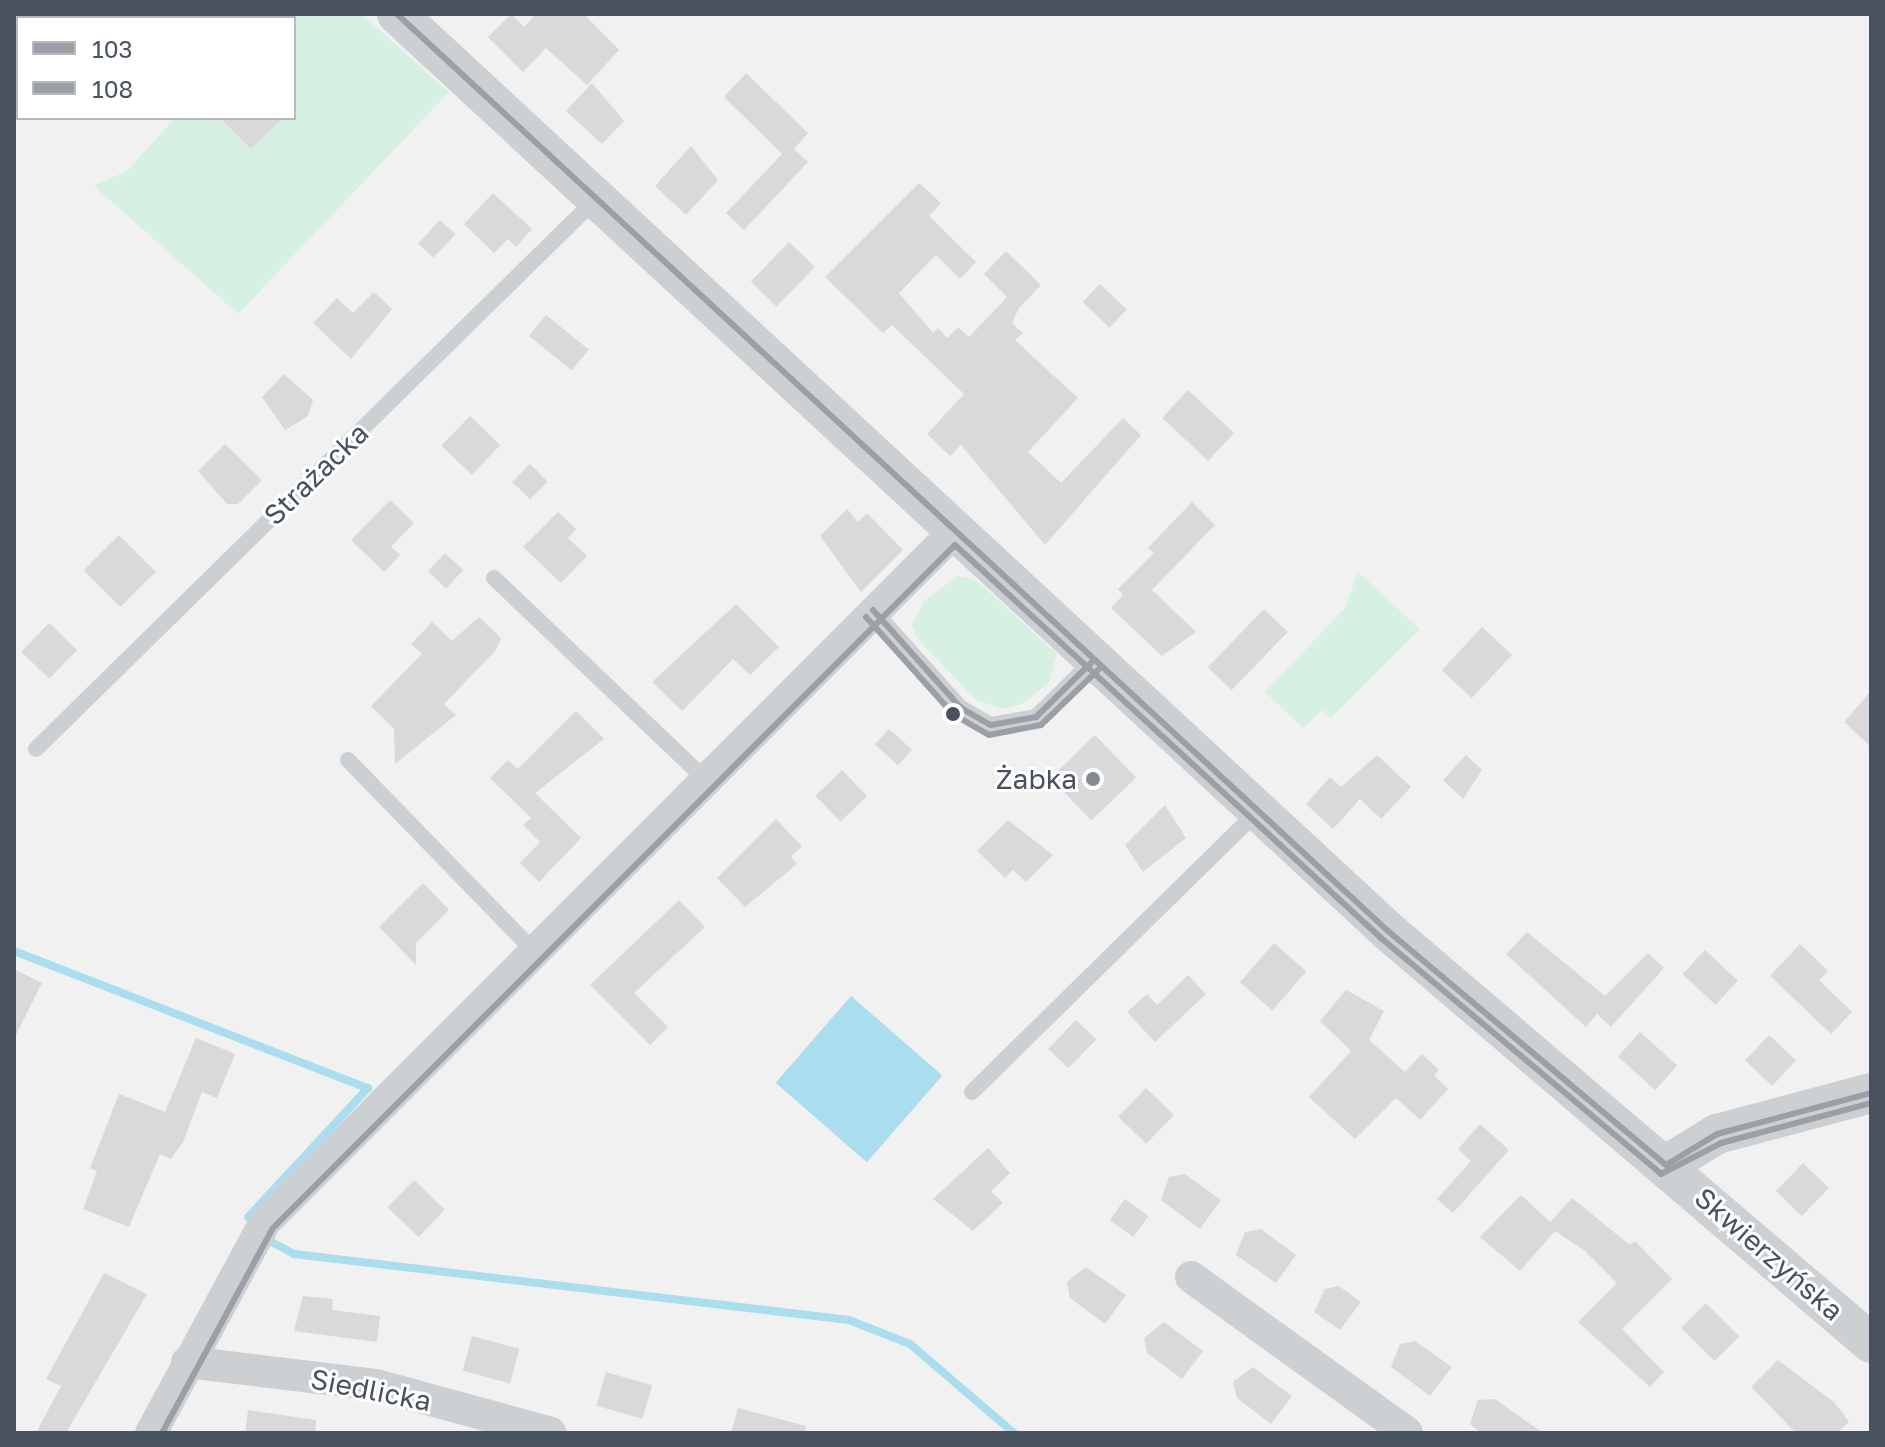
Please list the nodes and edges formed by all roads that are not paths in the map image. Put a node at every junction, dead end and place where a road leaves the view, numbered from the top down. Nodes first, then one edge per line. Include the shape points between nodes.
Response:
1 (397, 14) edge
2 (596, 198) junction
3 (955, 531) junction
4 (494, 578) dead end
5 (873, 610) junction
6 (1094, 660) junction
7 (36, 749) dead end
8 (348, 760) dead end
9 (705, 779) junction
10 (1258, 811) junction
11 (533, 950) junction
12 (972, 1092) dead end
13 (1871, 1093) edge
14 (1666, 1165) junction
15 (1191, 1277) dead end
16 (1871, 1343) edge
17 (187, 1362) junction
18 (151, 1433) edge
19 (551, 1433) edge
20 (1407, 1433) edge

1 - 2 street
2 - 3 street
2 - 7 lane, Strażacka
3 - 5 street
3 - 6 street
4 - 9 lane
5 - 6 lane via 961,708 991,725 1036,717
5 - 9 street
6 - 10 street
8 - 11 lane
9 - 11 street
10 - 12 lane
10 - 14 street
11 - 17 street via 259,1231
13 - 14 street via 1717,1134
14 - 16 street, Skwierzyńska
15 - 20 street
17 - 18 street
17 - 19 street, Siedlicka via 376,1385

